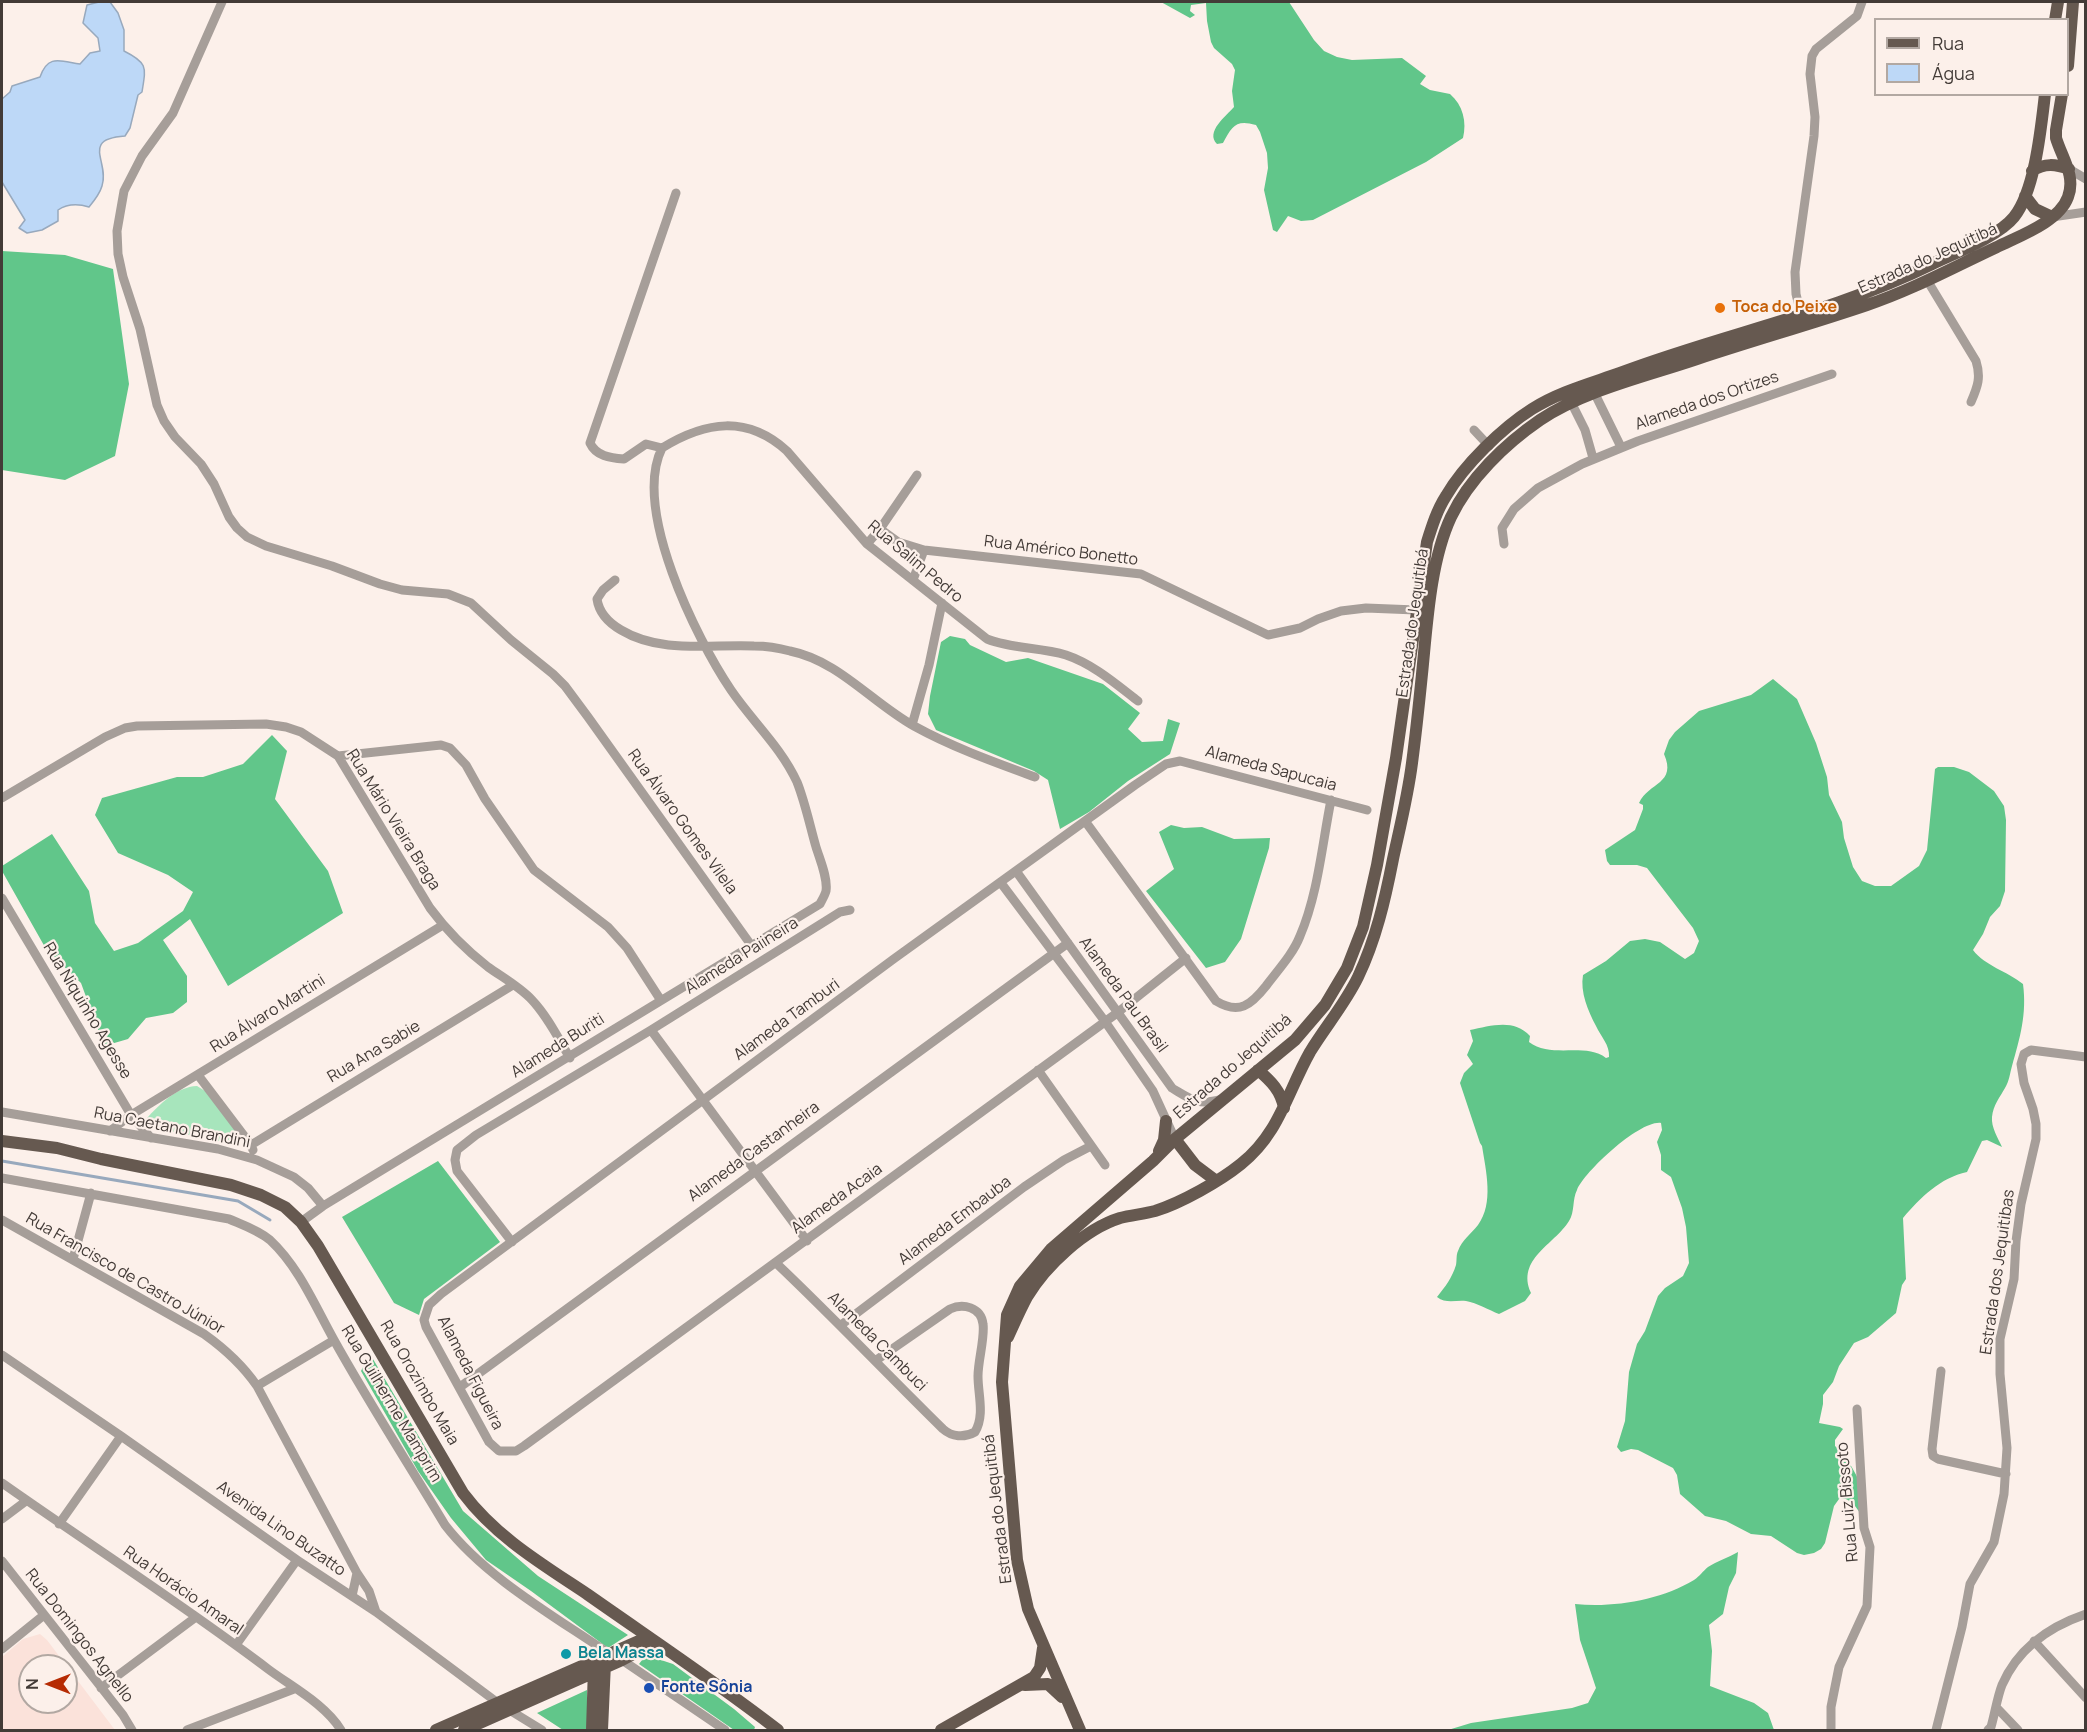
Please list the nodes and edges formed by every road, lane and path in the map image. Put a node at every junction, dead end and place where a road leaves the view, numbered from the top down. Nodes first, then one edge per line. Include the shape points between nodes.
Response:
1 (222, 2) edge
2 (1862, 2) edge
3 (2058, 2) edge
4 (2073, 2) edge
5 (2055, 18) edge
6 (2069, 45) edge
7 (2045, 96) edge
8 (2062, 96) edge
9 (2068, 169) junction
10 (2032, 171) junction
11 (2085, 179) edge
12 (676, 193) dead end
13 (2025, 196) junction
14 (2085, 212) edge
15 (2052, 217) junction
16 (1927, 280) junction
17 (1802, 314) junction
18 (1832, 374) dead end
19 (1595, 394) junction
20 (1971, 402) dead end
21 (1572, 404) junction
22 (1474, 430) dead end
23 (1489, 446) junction
24 (1621, 447) junction
25 (662, 448) junction
26 (1593, 458) junction
27 (917, 476) dead end
28 (880, 529) junction
29 (867, 544) junction
30 (1504, 544) dead end
31 (924, 550) junction
32 (615, 580) dead end
33 (913, 580) junction
34 (942, 603) junction
35 (1416, 610) junction
36 (704, 645) junction
37 (1138, 701) dead end
38 (912, 725) junction
39 (338, 756) junction
40 (1166, 764) joint
41 (1035, 777) dead end
42 (2, 798) edge
43 (1331, 800) junction
44 (1367, 810) dead end
45 (1085, 821) junction
46 (1016, 871) junction
47 (1000, 883) junction
48 (2, 898) edge
49 (850, 910) dead end
50 (443, 925) junction
51 (1068, 942) junction
52 (752, 945) junction
53 (1053, 952) junction
54 (1186, 958) junction
55 (513, 985) junction
56 (660, 999) junction
57 (1117, 1013) junction
58 (1104, 1020) junction
59 (651, 1030) junction
60 (2085, 1057) edge
61 (570, 1058) junction
62 (1038, 1070) junction
63 (1258, 1070) junction
64 (198, 1075) junction
65 (1172, 1088) junction
66 (1157, 1098) junction
67 (1226, 1098) junction
68 (703, 1101) junction
69 (1284, 1108) junction
70 (2, 1112) edge
71 (131, 1115) junction
72 (1166, 1121) junction
73 (110, 1131) junction
74 (151, 1138) junction
75 (1175, 1139) junction
76 (2, 1141) edge
77 (251, 1145) junction
78 (1091, 1146) junction
79 (257, 1160) junction
80 (1153, 1161) junction
81 (1105, 1165) dead end
82 (754, 1170) junction
83 (2, 1178) edge
84 (1215, 1180) junction
85 (91, 1193) junction
86 (323, 1206) junction
87 (2, 1220) edge
88 (301, 1222) junction
89 (807, 1241) junction
90 (512, 1242) junction
91 (73, 1259) junction
92 (776, 1263) junction
93 (429, 1305) joint
94 (841, 1325) junction
95 (334, 1340) junction
96 (1005, 1344) junction
97 (2, 1355) edge
98 (874, 1361) junction
99 (1941, 1371) dead end
100 (257, 1386) junction
101 (460, 1387) junction
102 (1857, 1409) dead end
103 (121, 1436) junction
104 (499, 1451) joint
105 (2006, 1474) junction
106 (2, 1484) edge
107 (26, 1501) junction
108 (2, 1519) edge
109 (59, 1524) junction
110 (297, 1560) junction
111 (2, 1561) edge
112 (357, 1573) junction
113 (352, 1596) junction
114 (376, 1612) junction
115 (2085, 1614) edge
116 (44, 1615) junction
117 (196, 1617) junction
118 (652, 1639) junction
119 (2034, 1641) junction
120 (236, 1645) junction
121 (1043, 1647) junction
122 (2, 1649) edge
123 (622, 1660) junction
124 (601, 1662) junction
125 (1020, 1686) junction
126 (101, 1688) junction
127 (294, 1689) junction
128 (2085, 1698) edge
129 (498, 1703) junction
130 (1068, 1703) junction
131 (1996, 1707) junction
132 (512, 1711) junction
133 (132, 1731) edge
134 (187, 1731) edge
135 (341, 1731) edge
136 (436, 1731) edge
137 (464, 1731) edge
138 (542, 1731) edge
139 (592, 1731) edge
140 (602, 1731) edge
141 (724, 1731) edge
142 (778, 1731) edge
143 (941, 1731) edge
144 (1080, 1731) edge
145 (1831, 1731) edge
146 (1936, 1731) edge
147 (1988, 1731) edge
148 (2018, 1731) edge

1 - 52 street, Rua Álvaro Gomes Vilela via 173,112 124,190 117,231 123,277 164,421 201,464 230,517 247,537 380,584 448,594 471,603 553,674
2 - 17 street via 1857,16 1816,49 1810,62 1814,136 1795,272
3 - 5 main road
4 - 6 main road
7 - 10 main road, Estrada do Jequitibá
8 - 9 main road, Estrada do Jequitibá via 2055,130
9 - 10 main road via 2048,165
9 - 11 street
9 - 15 main road, Estrada do Jequitibá via 2068,196
10 - 13 main road, Estrada do Jequitibá
12 - 25 street, Rua Salim Pedro via 590,443 600,454 624,459 646,444
13 - 15 main road via 2035,209
13 - 17 main road, Estrada do Jequitibá via 2007,225 1968,247 1878,289
14 - 15 street
15 - 16 main road, Estrada do Jequitibá
16 - 19 main road, Estrada do Jequitibá via 1870,304
16 - 20 street via 1976,361 1980,374
17 - 23 main road, Estrada do Jequitibá via 1668,354 1564,392 1532,409
18 - 24 street, Alameda dos Ortizes
19 - 21 main road, Estrada do Jequitibá
19 - 24 street
21 - 26 street
21 - 69 main road, Estrada do Jequitibá via 1541,420 1481,472 1446,528 1433,584 1412,766 1384,904 1356,982 1313,1047
22 - 23 street
23 - 35 main road, Estrada do Jequitibá via 1453,484 1434,520
24 - 26 street, Alameda dos Ortizes
25 - 29 street, Rua Salim Pedro via 707,428 722,426 735,426 772,438
25 - 36 street via 654,490 659,529
26 - 30 street, Alameda dos Ortizes via 1538,488 1514,509 1502,528
27 - 28 street
28 - 29 street
28 - 31 street, Rua Américo Bonetto via 898,542
29 - 33 street, Rua Salim Pedro
31 - 33 street
31 - 35 street, Rua Américo Bonetto via 1141,574 1268,635 1300,628 1341,611
32 - 36 street via 597,599 598,609 612,624 633,637 656,644
33 - 34 street, Rua Salim Pedro
34 - 37 street, Rua Salim Pedro via 987,639 1065,655 1088,665
34 - 38 street
35 - 63 main road, Estrada do Jequitibá via 1394,769 1363,927 1347,968 1325,1005 1295,1040
36 - 38 street via 791,651 826,663
36 - 52 street, Alameda Buriti via 797,782 824,875 826,892 820,903
38 - 41 street
39 - 42 street, Rua Mário Vieira Braga via 301,732 266,724 137,726 105,737
39 - 50 street, Rua Mário Vieira Braga
39 - 56 street via 441,745 450,748 466,765 534,870 608,927 627,948
40 - 43 street, Alameda Sapucaia via 1180,761
40 - 45 street, Alameda Tamburi
43 - 44 street, Alameda Sapucaia
43 - 54 street via 1300,937 1256,998 1235,1008 1216,1001
45 - 46 street, Alameda Tamburi
45 - 54 street
46 - 47 street, Alameda Tamburi
46 - 51 street, Alameda Pau Brasil
47 - 53 street, Alameda Pau Brasil
47 - 68 street, Alameda Tamburi
48 - 71 street, Rua Niquinho Agesse
49 - 59 street, Alameda Paiineira via 840,912
50 - 55 street, Rua Mário Vieira Braga via 478,959
50 - 64 street, Rua Álvaro Martini
51 - 53 street, Alameda Castanheira
51 - 57 street, Alameda Pau Brasil
52 - 56 street, Alameda Buriti
53 - 58 street, Alameda Pau Brasil
53 - 82 street, Alameda Castanheira
54 - 57 street, Alameda Acaia
55 - 61 street, Rua Mário Vieira Braga via 543,1013
55 - 77 street, Rua Ana Sabie
56 - 61 street, Alameda Buriti
57 - 58 street, Alameda Acaia
57 - 65 street, Alameda Pau Brasil
58 - 62 street, Alameda Acaia
58 - 66 street, Alameda Pau Brasil
59 - 68 street
59 - 90 street, Alameda Paiineira via 457,1150 457,1171
60 - 105 street, Estrada dos Jequitibas via 2031,1050 2022,1057 2021,1069 2033,1109 2036,1139 2021,1204 2014,1279 2000,1339
61 - 86 street, Alameda Buriti
62 - 78 street
62 - 89 street, Alameda Acaia
63 - 67 main road, Estrada do Jequitibá
63 - 69 main road via 1276,1087
64 - 71 street, Rua Álvaro Martini
64 - 77 street
65 - 66 street
65 - 67 street, Alameda Pau Brasil via 1195,1102
66 - 72 street, Alameda Pau Brasil
67 - 75 main road, Estrada do Jequitibá
68 - 82 street
68 - 90 street, Alameda Tamburi
69 - 84 main road, Estrada do Jequitibá via 1258,1149 1237,1168
70 - 73 street, Rua Caetano Brandini
71 - 73 street, Rua Álvaro Martini
71 - 74 street, Rua Niquinho Agesse
72 - 75 street, Alameda Pau Brasil
72 - 80 main road via 1164,1140
73 - 74 street, Rua Caetano Brandini
74 - 79 street, Rua Caetano Brandini
75 - 80 main road, Estrada do Jequitibá
75 - 84 main road via 1195,1165
76 - 88 main road, Rua Orozimbo Maia via 57,1148 231,1185 276,1201
77 - 79 street
78 - 81 street
78 - 94 street, Alameda Embauba via 1024,1187
79 - 86 street, Rua Caetano Brandini via 294,1178
80 - 96 main road, Estrada do Jequitibá via 1051,1249 1020,1286 1007,1316
82 - 89 street
82 - 101 street, Alameda Castanheira
83 - 85 street, Rua Guilherme Mamprim
84 - 96 main road, Estrada do Jequitibá via 1156,1210 1106,1224 1077,1243 1049,1266 1028,1296
85 - 91 street
85 - 95 street, Rua Guilherme Mamprim via 229,1219 254,1229 269,1240 293,1269
86 - 88 street, Alameda Buriti
87 - 91 street, Rua Francisco de Castro Júnior
88 - 118 main road, Rua Orozimbo Maia via 477,1512 521,1549
89 - 92 street, Alameda Acaia
90 - 93 street, Alameda Tamburi
91 - 100 street, Rua Francisco de Castro Júnior via 204,1334 225,1349
92 - 94 street, Alameda Cambuci
92 - 104 street, Alameda Acaia via 524,1446 516,1451
93 - 101 street, Alameda Figueira via 426,1327
94 - 98 street, Alameda Cambuci
95 - 100 street
95 - 124 street, Rua Guilherme Mamprim via 458,1541
96 - 121 main road, Estrada do Jequitibá via 1004,1420 1017,1560 1028,1609
97 - 103 street, Avenida Lino Buzatto
98 - 98 street, Alameda Cambuci via 950,1309 970,1307 983,1325 978,1375 981,1416 975,1432 960,1436 948,1433
99 - 105 street via 1933,1456
100 - 112 street, Rua Francisco de Castro Júnior
101 - 104 street, Alameda Figueira via 489,1442
102 - 145 street, Rua Luiz Bissoto via 1864,1528 1870,1547 1867,1606 1839,1667
103 - 109 street
103 - 110 street, Avenida Lino Buzatto
105 - 146 street, Estrada dos Jequitibas via 1994,1542 1970,1584
106 - 107 street, Rua Horácio Amaral
107 - 108 street
107 - 109 street, Rua Horácio Amaral
109 - 117 street, Rua Horácio Amaral
110 - 113 street, Avenida Lino Buzatto
110 - 120 street
111 - 116 street, Rua Domingos Agnello
112 - 113 street
112 - 114 street, Rua Francisco de Castro Júnior
113 - 114 street, Avenida Lino Buzatto
114 - 129 street, Avenida Lino Buzatto
115 - 119 street
116 - 122 street
116 - 126 street, Rua Domingos Agnello
117 - 120 street, Rua Horácio Amaral
117 - 126 street
118 - 123 main road
118 - 124 main road
118 - 142 main road, Rua Orozimbo Maia
119 - 128 street
119 - 131 street via 2010,1669
120 - 127 street, Rua Horácio Amaral
121 - 125 main road via 1038,1673
121 - 130 main road, Estrada do Jequitibá
123 - 124 main road
123 - 141 street
124 - 129 main road
124 - 132 main road
124 - 139 main road
124 - 140 main road
125 - 130 main road via 1048,1684
125 - 143 main road
126 - 133 street, Rua Domingos Agnello
127 - 134 street
127 - 135 street, Rua Horácio Amaral via 336,1721
129 - 132 street, Avenida Lino Buzatto
129 - 136 main road
130 - 144 main road, Estrada do Jequitibá
131 - 147 street
131 - 148 street
132 - 137 main road
132 - 138 street, Avenida Lino Buzatto

